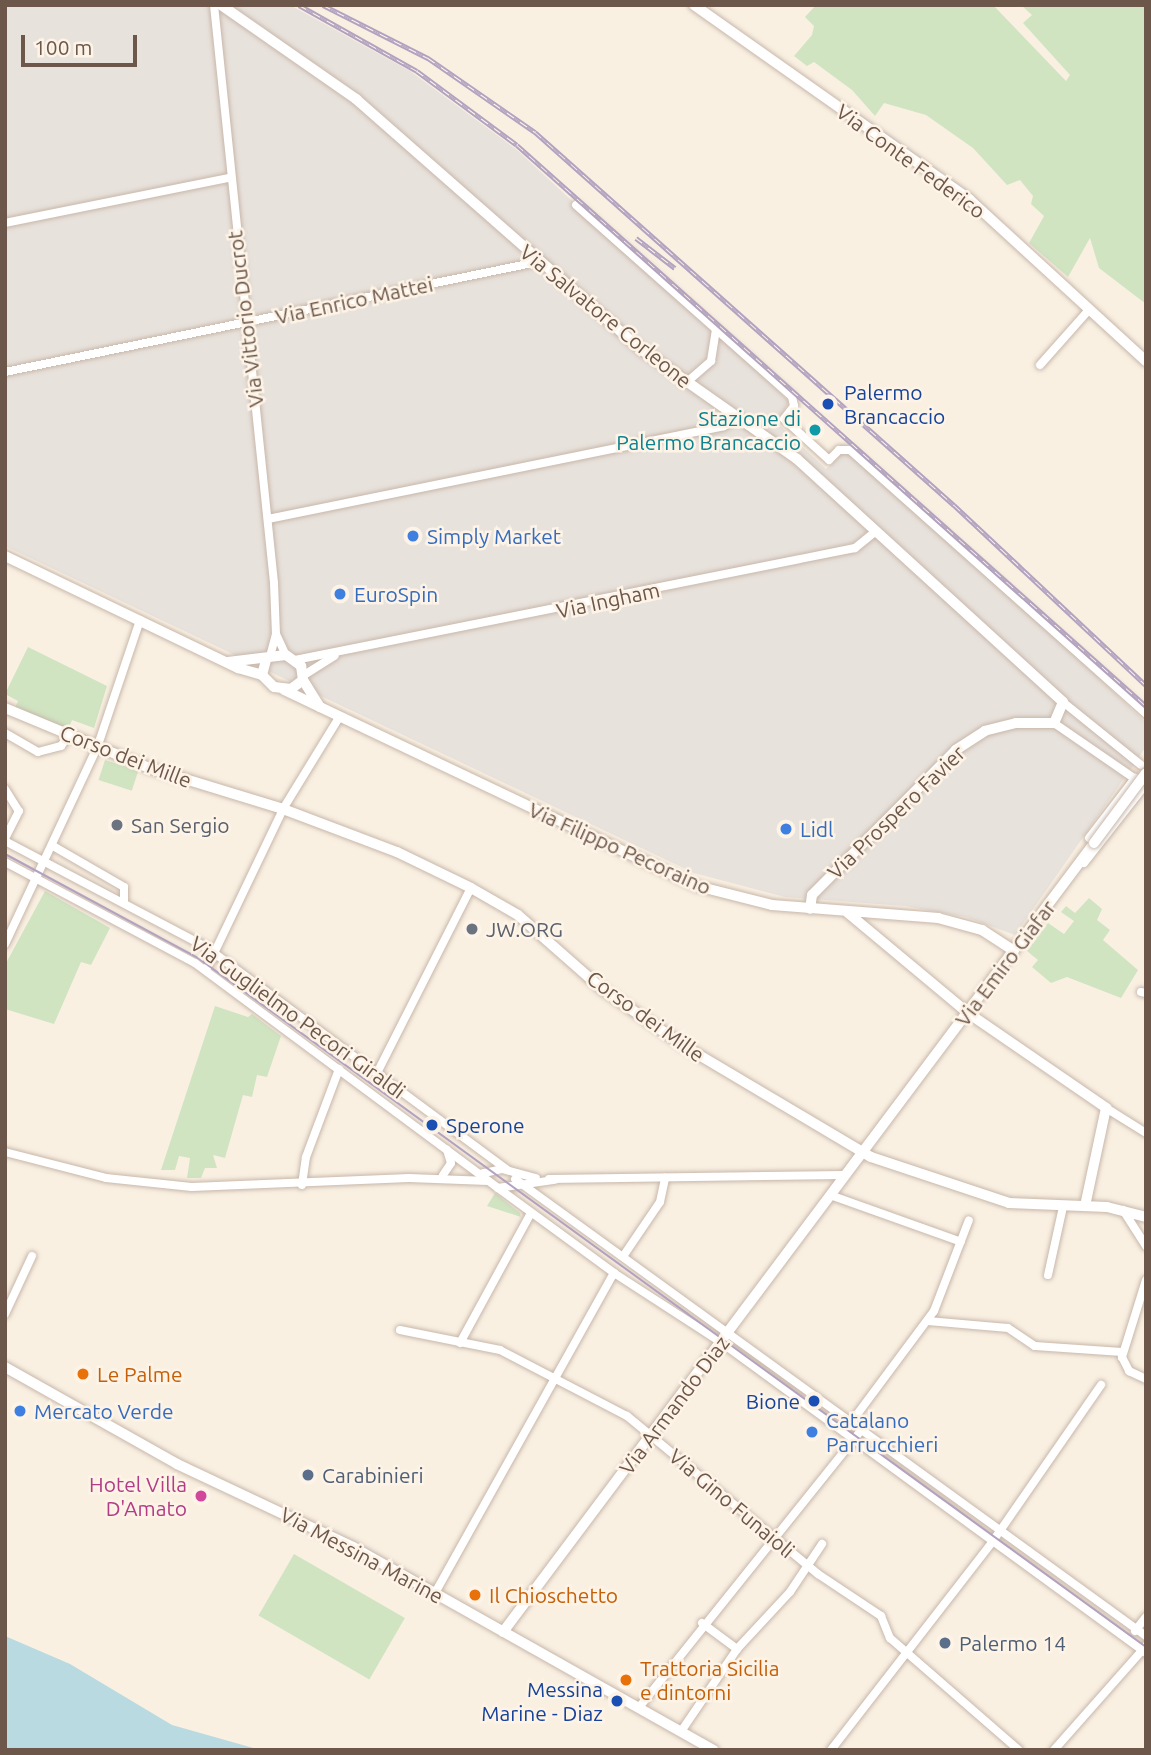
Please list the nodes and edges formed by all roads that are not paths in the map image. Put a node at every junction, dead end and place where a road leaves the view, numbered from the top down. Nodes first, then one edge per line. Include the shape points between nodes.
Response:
1 (214, 5) edge
2 (221, 5) edge
3 (694, 5) edge
4 (228, 178) junction
5 (576, 205) dead end
6 (5, 223) edge
7 (537, 262) junction
8 (1087, 312) junction
9 (245, 323) junction
10 (716, 330) junction
11 (1146, 361) edge
12 (1040, 365) dead end
13 (5, 372) edge
14 (687, 382) junction
15 (736, 418) junction
16 (268, 519) junction
17 (875, 532) junction
18 (5, 556) edge
19 (140, 620) junction
20 (276, 634) junction
21 (336, 654) junction
22 (268, 658) junction
23 (291, 658) junction
24 (227, 662) junction
25 (262, 674) junction
26 (303, 678) junction
27 (285, 690) junction
28 (1063, 702) junction
29 (321, 707) junction
30 (5, 708) edge
31 (1146, 714) edge
32 (340, 716) junction
33 (1054, 723) junction
34 (5, 733) edge
35 (69, 735) junction
36 (97, 748) junction
37 (1143, 769) edge
38 (1135, 778) junction
39 (1145, 785) edge
40 (5, 789) edge
41 (284, 809) junction
42 (5, 840) edge
43 (1091, 840) junction
44 (53, 846) junction
45 (5, 862) edge
46 (45, 864) junction
47 (36, 879) junction
48 (471, 888) junction
49 (1056, 894) junction
50 (124, 902) junction
51 (810, 909) junction
52 (847, 913) junction
53 (881, 915) junction
54 (867, 929) junction
55 (5, 944) edge
56 (1014, 951) junction
57 (215, 953) junction
58 (206, 970) junction
59 (968, 1013) junction
60 (339, 1069) junction
61 (377, 1073) junction
62 (1105, 1108) junction
63 (1146, 1133) edge
64 (447, 1150) junction
65 (861, 1151) junction
66 (5, 1152) edge
67 (480, 1174) junction
68 (443, 1175) junction
69 (843, 1175) junction
70 (665, 1178) junction
71 (425, 1179) junction
72 (514, 1179) junction
73 (554, 1180) junction
74 (492, 1181) junction
75 (540, 1182) junction
76 (302, 1185) junction
77 (536, 1195) junction
78 (830, 1195) junction
79 (1085, 1206) junction
80 (1063, 1207) junction
81 (1123, 1210) junction
82 (531, 1213) junction
83 (1146, 1217) edge
84 (969, 1220) dead end
85 (961, 1242) junction
86 (1146, 1246) edge
87 (624, 1255) junction
88 (32, 1256) dead end
89 (614, 1273) junction
90 (1048, 1275) dead end
91 (1146, 1280) edge
92 (5, 1314) edge
93 (928, 1321) junction
94 (400, 1330) dead end
95 (725, 1338) junction
96 (460, 1343) junction
97 (1122, 1352) junction
98 (5, 1367) edge
99 (559, 1377) junction
100 (1146, 1379) edge
101 (1101, 1385) dead end
102 (852, 1422) junction
103 (862, 1429) junction
104 (844, 1432) junction
105 (650, 1435) junction
106 (854, 1440) junction
107 (998, 1528) junction
108 (775, 1539) junction
109 (993, 1541) junction
110 (822, 1544) dead end
111 (809, 1567) junction
112 (435, 1593) junction
113 (1146, 1617) edge
114 (702, 1623) junction
115 (1136, 1629) junction
116 (503, 1632) junction
117 (1146, 1636) edge
118 (1128, 1640) junction
119 (737, 1649) junction
120 (1144, 1650) edge
121 (907, 1653) junction
122 (641, 1705) junction
123 (682, 1730) junction
124 (714, 1750) edge
125 (831, 1750) edge
126 (1019, 1750) edge
127 (1054, 1750) edge

1 - 4 street, Via Vittorio Ducrot
2 - 7 street, Via Salvatore Corleone via 356,99
3 - 8 street, Via Conte Federico via 969,199
4 - 6 street
4 - 9 street, Via Vittorio Ducrot
5 - 10 street
7 - 9 street, Via Enrico Mattei
7 - 14 street, Via Salvatore Corleone
8 - 11 street, Via Conte Federico
8 - 12 street
9 - 13 street, Via Enrico Mattei
9 - 16 street, Via Vittorio Ducrot
10 - 14 street via 711,361
10 - 31 street via 792,397 794,406 784,419 802,436 829,460 839,450 850,450
14 - 15 street, Via Salvatore Corleone
15 - 16 street via 724,426
15 - 17 street, Via Salvatore Corleone via 797,459
16 - 20 street, Via Vittorio Ducrot
17 - 21 street, Via Ingham via 855,548
17 - 28 street, Via Salvatore Corleone
18 - 19 street
19 - 24 street
19 - 36 street
20 - 22 street
20 - 23 street
21 - 23 street, Via Ingham
21 - 26 street
22 - 23 street
22 - 24 street
22 - 25 street
23 - 26 street
24 - 25 street
25 - 27 street via 269,684
26 - 27 street via 297,688
26 - 29 street
27 - 29 street, Via Filippo Pecoraino
28 - 33 street
28 - 37 street
29 - 32 street, Via Filippo Pecoraino
30 - 35 street, Corso dei Mille
32 - 41 street
32 - 51 street, Via Filippo Pecoraino via 697,886 738,898
33 - 38 street
33 - 51 street, Via Prospero Favier via 1016,723 985,732 956,750 811,895
34 - 35 street via 38,752 61,746
35 - 36 street, Corso dei Mille
36 - 41 street, Corso dei Mille
36 - 44 street
37 - 43 street, Via Emiro Giafar, bridge
38 - 39 street
38 - 43 street
39 - 49 street
40 - 42 street via 19,811
41 - 48 street, Corso dei Mille via 397,852
41 - 57 street
42 - 46 street, Via Guglielmo Pecori Giraldi
43 - 49 street, Via Emiro Giafar
44 - 46 street
44 - 50 street via 124,887
45 - 47 street, Via Guglielmo Pecori Giraldi
46 - 47 street
46 - 50 street, Via Guglielmo Pecori Giraldi
47 - 55 street
47 - 58 street, Via Guglielmo Pecori Giraldi
48 - 61 street
48 - 65 street, Corso dei Mille via 518,915 602,989 684,1046
49 - 56 street, Via Emiro Giafar
50 - 57 street, Via Guglielmo Pecori Giraldi
51 - 52 street, Via Filippo Pecoraino
52 - 53 street, Via Filippo Pecoraino
52 - 54 street
53 - 54 street
53 - 56 street, Via Filippo Pecoraino via 949,921 982,930
54 - 59 street
56 - 59 street, Via Emiro Giafar
57 - 58 street
57 - 61 street, Via Guglielmo Pecori Giraldi
58 - 60 street, Via Guglielmo Pecori Giraldi
59 - 62 street
59 - 65 street, Via Emiro Giafar
60 - 64 street, Via Guglielmo Pecori Giraldi
60 - 76 street via 306,1157
61 - 72 street, Via Guglielmo Pecori Giraldi
62 - 63 street
62 - 79 street
64 - 67 street, Via Guglielmo Pecori Giraldi
64 - 68 street via 451,1163
65 - 69 street, Via Emiro Giafar
65 - 80 street, Corso dei Mille via 972,1194 1009,1203
66 - 76 street via 96,1176 155,1185
67 - 68 street
67 - 74 street
68 - 71 street
69 - 70 street
69 - 78 street, Via Armando Diaz
70 - 73 street
70 - 87 street via 660,1202
71 - 74 street
71 - 76 street
72 - 73 street
72 - 74 street
72 - 74 street
72 - 75 street
72 - 77 street, Via Guglielmo Pecori Giraldi
73 - 75 street
74 - 82 street
75 - 77 street
77 - 87 street, Via Guglielmo Pecori Giraldi
78 - 85 street
78 - 95 street, Via Armando Diaz
79 - 80 street, Corso dei Mille
79 - 81 street, Corso dei Mille
80 - 90 street
81 - 83 street, Corso dei Mille
81 - 86 street
82 - 89 street
82 - 96 street
84 - 85 street
85 - 93 street
87 - 95 street, Via Guglielmo Pecori Giraldi
88 - 92 street
89 - 95 street
89 - 99 street
91 - 97 street
93 - 97 street via 1008,1328 1035,1346
93 - 102 street
94 - 96 street, Via Gino Funaioli
95 - 102 street
95 - 104 street
95 - 105 street, Via Armando Diaz
96 - 99 street, Via Gino Funaioli via 478,1342
97 - 100 street via 1129,1371
98 - 112 main road, Via Messina Marine via 177,1464 302,1521
99 - 105 street, Via Gino Funaioli via 627,1416
99 - 112 street
101 - 107 street
102 - 103 street
102 - 104 street
103 - 106 street
103 - 107 street
104 - 106 street
105 - 108 street, Via Gino Funaioli
105 - 116 street, Via Armando Diaz
106 - 108 street
106 - 109 street
107 - 109 street
107 - 115 street
108 - 111 street, Via Gino Funaioli
108 - 114 street
109 - 118 street
109 - 121 street
110 - 111 street
111 - 119 street
111 - 121 street, Via Gino Funaioli via 881,1616 890,1639
112 - 116 main road, Via Messina Marine
113 - 115 street
114 - 119 street
114 - 122 street
115 - 117 street
115 - 118 street
116 - 122 main road, Via Messina Marine
118 - 120 street
119 - 123 street
120 - 127 street
121 - 125 street
121 - 126 street, Via Gino Funaioli
122 - 123 main road, Via Messina Marine
123 - 124 main road, Via Messina Marine

